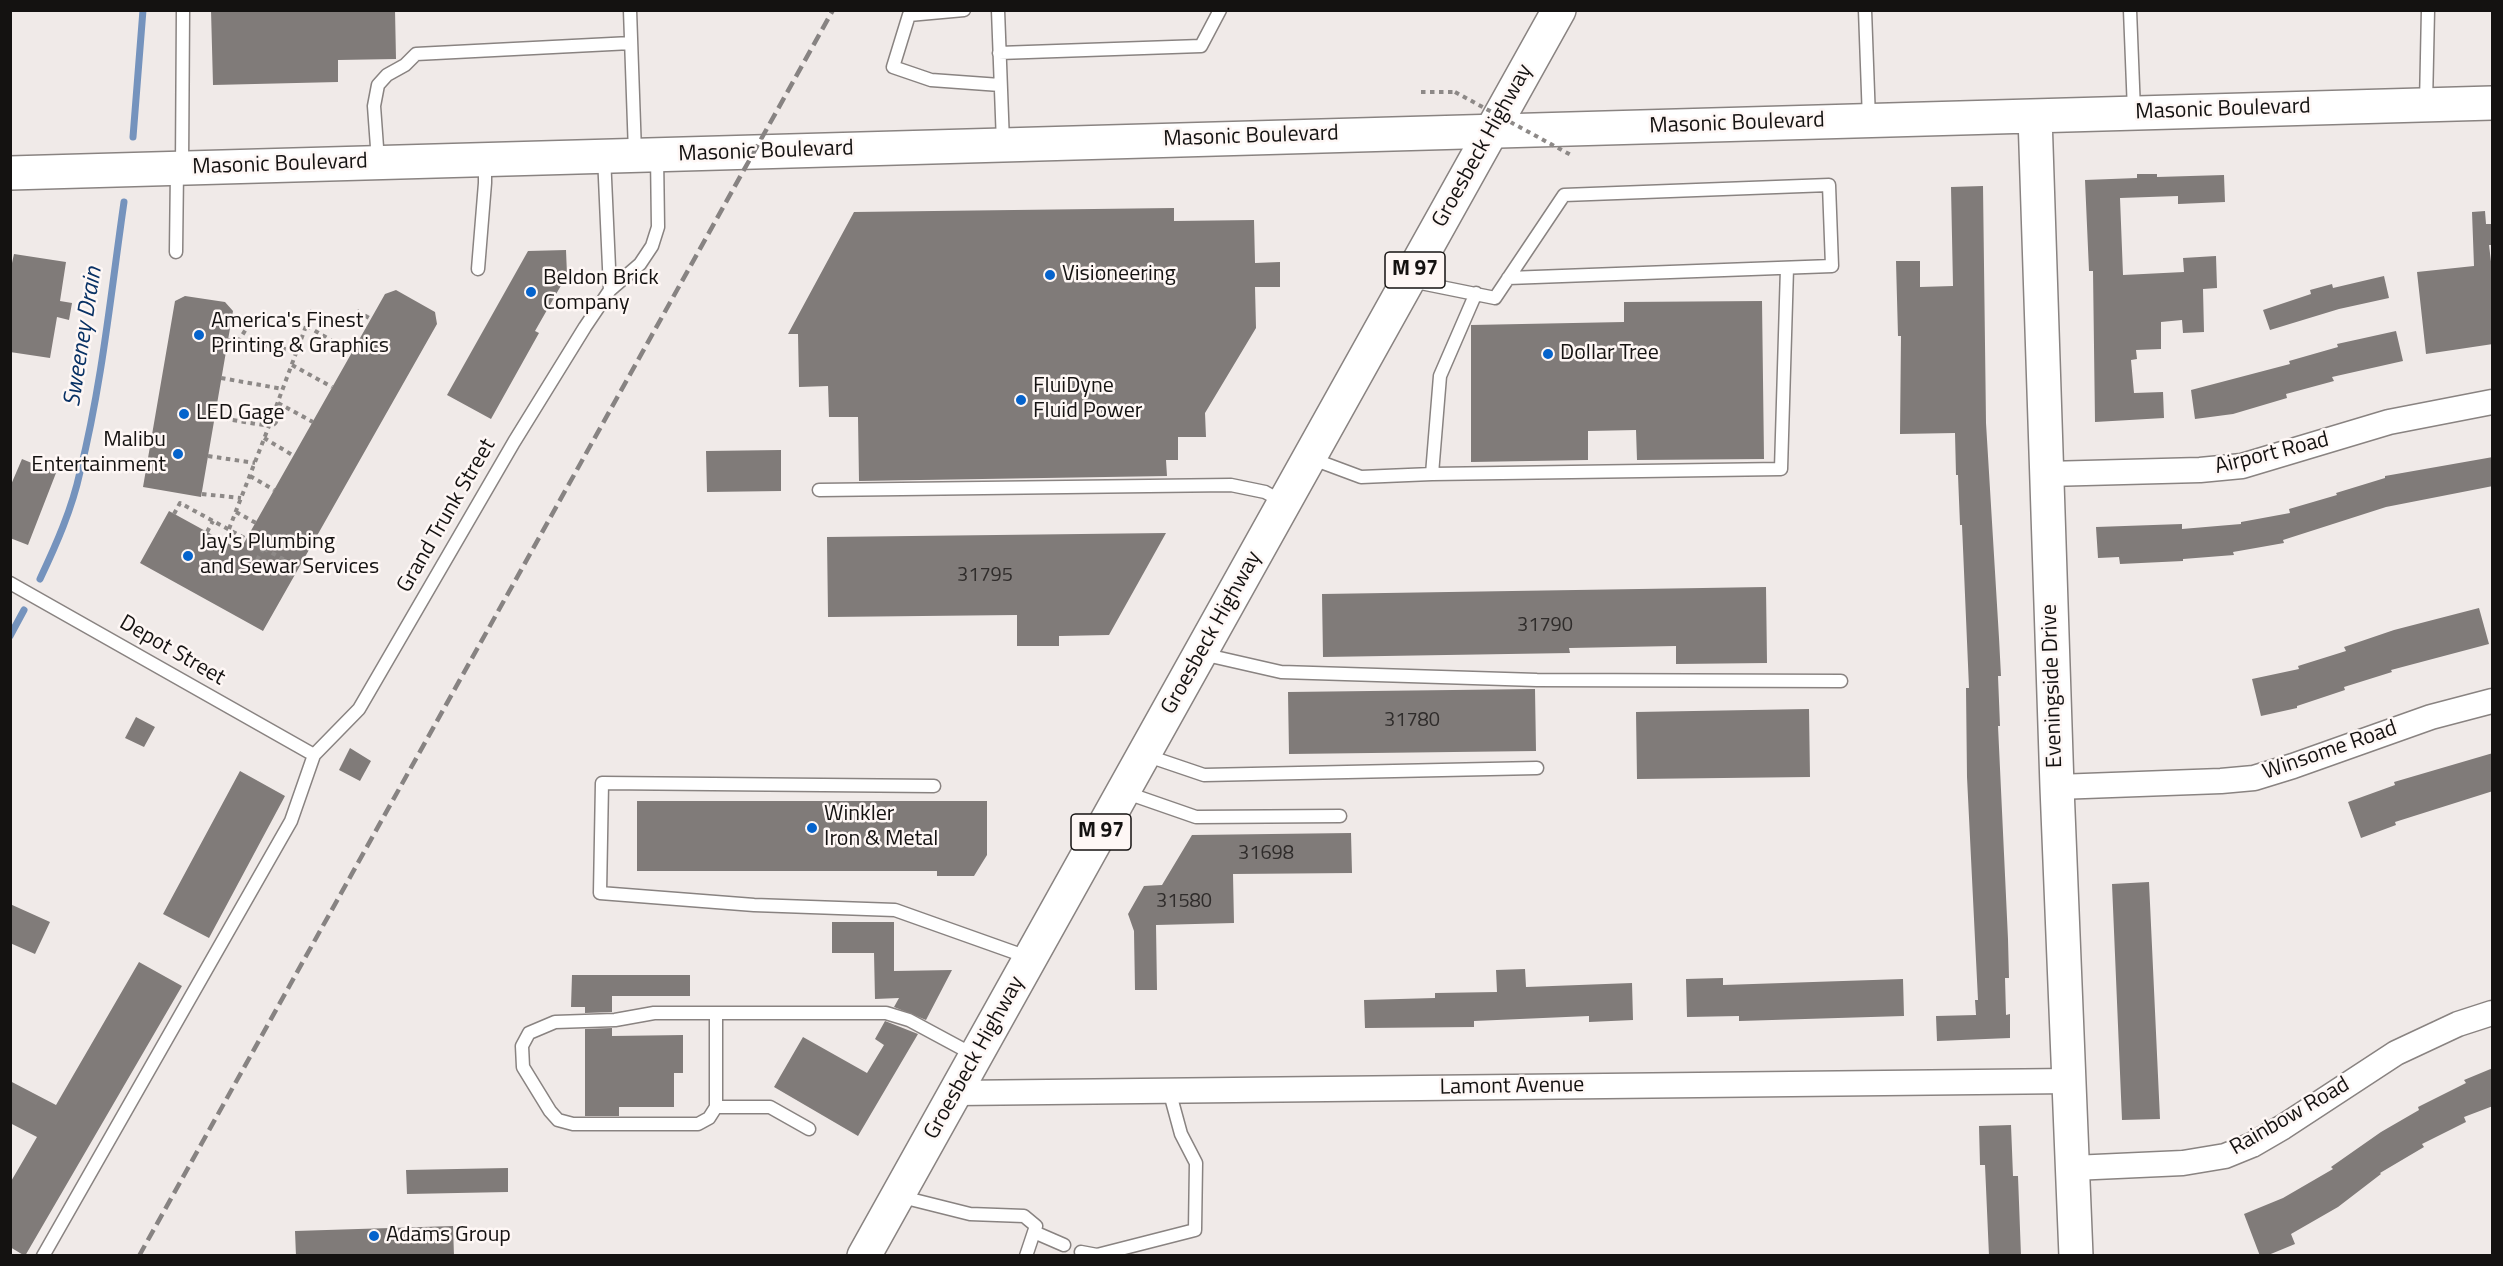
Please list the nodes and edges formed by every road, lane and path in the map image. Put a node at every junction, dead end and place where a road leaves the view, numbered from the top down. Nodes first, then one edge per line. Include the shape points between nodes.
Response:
1 (183, 10) edge
2 (630, 10) edge
3 (964, 10) edge
4 (998, 10) edge
5 (1220, 10) edge
6 (1559, 10) edge
7 (1865, 10) edge
8 (2130, 10) edge
9 (2428, 10) edge
10 (630, 43) junction
11 (999, 53) junction
12 (1000, 85) junction
13 (1421, 92) dead end
14 (2493, 103) edge
15 (2426, 105) junction
16 (2134, 113) junction
17 (2035, 116) junction
18 (1869, 120) junction
19 (1492, 130) junction
20 (1003, 145) junction
21 (632, 155) junction
22 (1570, 155) dead end
23 (485, 159) junction
24 (378, 163) junction
25 (179, 168) junction
26 (10, 173) edge
27 (176, 252) dead end
28 (1787, 268) junction
29 (478, 269) dead end
30 (1508, 278) junction
31 (1410, 280) junction
32 (610, 290) junction
33 (1476, 293) junction
34 (312, 310) dead end
35 (357, 311) dead end
36 (254, 316) dead end
37 (371, 319) dead end
38 (307, 326) junction
39 (228, 340) dead end
40 (238, 342) junction
41 (297, 351) junction
42 (352, 353) dead end
43 (292, 365) junction
44 (221, 378) dead end
45 (332, 387) dead end
46 (283, 388) junction
47 (2493, 402) edge
48 (278, 403) junction
49 (273, 415) junction
50 (215, 417) dead end
51 (313, 422) dead end
52 (269, 426) junction
53 (264, 438) junction
54 (208, 456) dead end
55 (294, 456) dead end
56 (1310, 458) junction
57 (255, 463) junction
58 (1432, 474) junction
59 (2047, 474) junction
60 (249, 476) junction
61 (274, 490) dead end
62 (819, 490) dead end
63 (202, 494) dead end
64 (241, 498) junction
65 (1285, 503) junction
66 (236, 512) junction
67 (174, 514) dead end
68 (213, 521) junction
69 (256, 523) dead end
70 (229, 529) junction
71 (207, 532) dead end
72 (263, 549) dead end
73 (257, 560) dead end
74 (289, 578) dead end
75 (10, 583) edge
76 (1201, 654) junction
77 (1841, 681) dead end
78 (2493, 702) edge
79 (314, 755) junction
80 (1144, 755) junction
81 (1537, 768) dead end
82 (934, 786) dead end
83 (2057, 787) junction
84 (1123, 792) junction
85 (1340, 816) dead end
86 (1030, 958) junction
87 (716, 1012) junction
88 (2493, 1013) edge
89 (976, 1056) junction
90 (2070, 1081) junction
91 (1168, 1090) junction
92 (955, 1093) junction
93 (716, 1107) junction
94 (809, 1129) dead end
95 (2073, 1168) junction
96 (897, 1196) junction
97 (1034, 1232) junction
98 (1064, 1245) dead end
99 (1081, 1252) dead end
100 (1096, 1255) edge
101 (43, 1256) edge
102 (864, 1256) edge
103 (1026, 1256) edge
104 (2076, 1256) edge

1 - 25 lane
2 - 10 lane
3 - 12 lane via 909,15 893,67 931,80
4 - 11 lane
5 - 11 lane via 1201,46
6 - 19 street, Groesbeck Highway / M 97
7 - 18 lane
8 - 16 lane
9 - 15 lane
10 - 21 lane
10 - 24 lane via 416,54 378,85 374,106
11 - 12 lane
12 - 20 lane
13 - 22 path, bridge via 1455,92
14 - 15 street, Masonic Boulevard
15 - 16 street, Masonic Boulevard
16 - 17 street, Masonic Boulevard
17 - 18 street, Masonic Boulevard
17 - 59 street, Eveningside Drive
18 - 19 street, Masonic Boulevard
19 - 20 street, Masonic Boulevard
19 - 31 street, Groesbeck Highway / M 97
20 - 21 street, Masonic Boulevard
21 - 23 street, Masonic Boulevard
21 - 32 lane
21 - 32 lane, Grand Trunk Street via 658,226 640,264
23 - 24 street, Masonic Boulevard
23 - 29 lane
24 - 25 street, Masonic Boulevard
25 - 26 street, Masonic Boulevard
25 - 27 lane
28 - 30 lane
28 - 30 lane via 1832,266 1829,184 1564,195
28 - 58 lane via 1781,469
30 - 33 lane via 1495,298
31 - 33 lane
31 - 56 street, Groesbeck Highway / M 97
32 - 79 lane, Grand Trunk Street via 514,442 359,709
33 - 58 lane via 1440,376
34 - 38 path
35 - 37 path
36 - 40 path
38 - 41 path
38 - 42 path
39 - 40 path
40 - 41 path
41 - 43 path
43 - 45 path
43 - 46 path
44 - 46 path
46 - 48 path
47 - 59 street, Airport Road via 2389,422 2242,466
48 - 49 path
48 - 51 path
49 - 52 path via 276,422
49 - 52 path via 266,417
50 - 52 path
52 - 53 path
53 - 55 path
53 - 57 path
54 - 57 path
56 - 58 lane via 1361,477
56 - 65 street, Groesbeck Highway / M 97
57 - 60 path
59 - 83 street, Eveningside Drive
60 - 61 path
60 - 64 path
62 - 65 lane via 1231,485 1265,492
63 - 64 path
64 - 66 path
65 - 76 street, Groesbeck Highway / M 97
66 - 69 path
66 - 70 path
67 - 68 path via 180,503
68 - 70 path
68 - 71 path
70 - 74 path via 296,566
72 - 73 path
75 - 79 lane, Depot Street
76 - 77 lane via 1281,672 1537,680
76 - 80 street, Groesbeck Highway / M 97
78 - 83 street, Winsome Road via 2421,721 2254,778
79 - 101 lane via 291,821
80 - 81 lane via 1204,775
80 - 84 street, Groesbeck Highway / M 97
82 - 86 lane via 602,783 600,893 754,905 895,910
83 - 90 street, Eveningside Drive
84 - 85 lane via 1196,818
84 - 86 street, Groesbeck Highway / M 97
86 - 89 street, Groesbeck Highway / M 97
87 - 89 lane via 886,1012
87 - 93 lane
87 - 93 lane via 555,1022 529,1033 522,1046 523,1068 558,1120 573,1124 698,1124 710,1118
88 - 95 street, Rainbow Road via 2458,1024 2396,1053 2283,1127 2225,1156 2150,1166
89 - 92 street, Groesbeck Highway / M 97
90 - 91 street, Lamont Avenue
90 - 95 street, Eveningside Drive
91 - 92 street, Lamont Avenue
91 - 100 lane via 1181,1134 1196,1163 1195,1230
92 - 96 street, Groesbeck Highway / M 97
93 - 94 lane via 770,1107
95 - 104 street, Eveningside Drive
96 - 97 lane via 970,1214 1024,1216 1036,1226
96 - 102 street, Groesbeck Highway / M 97
97 - 98 lane
97 - 103 lane
99 - 100 lane

